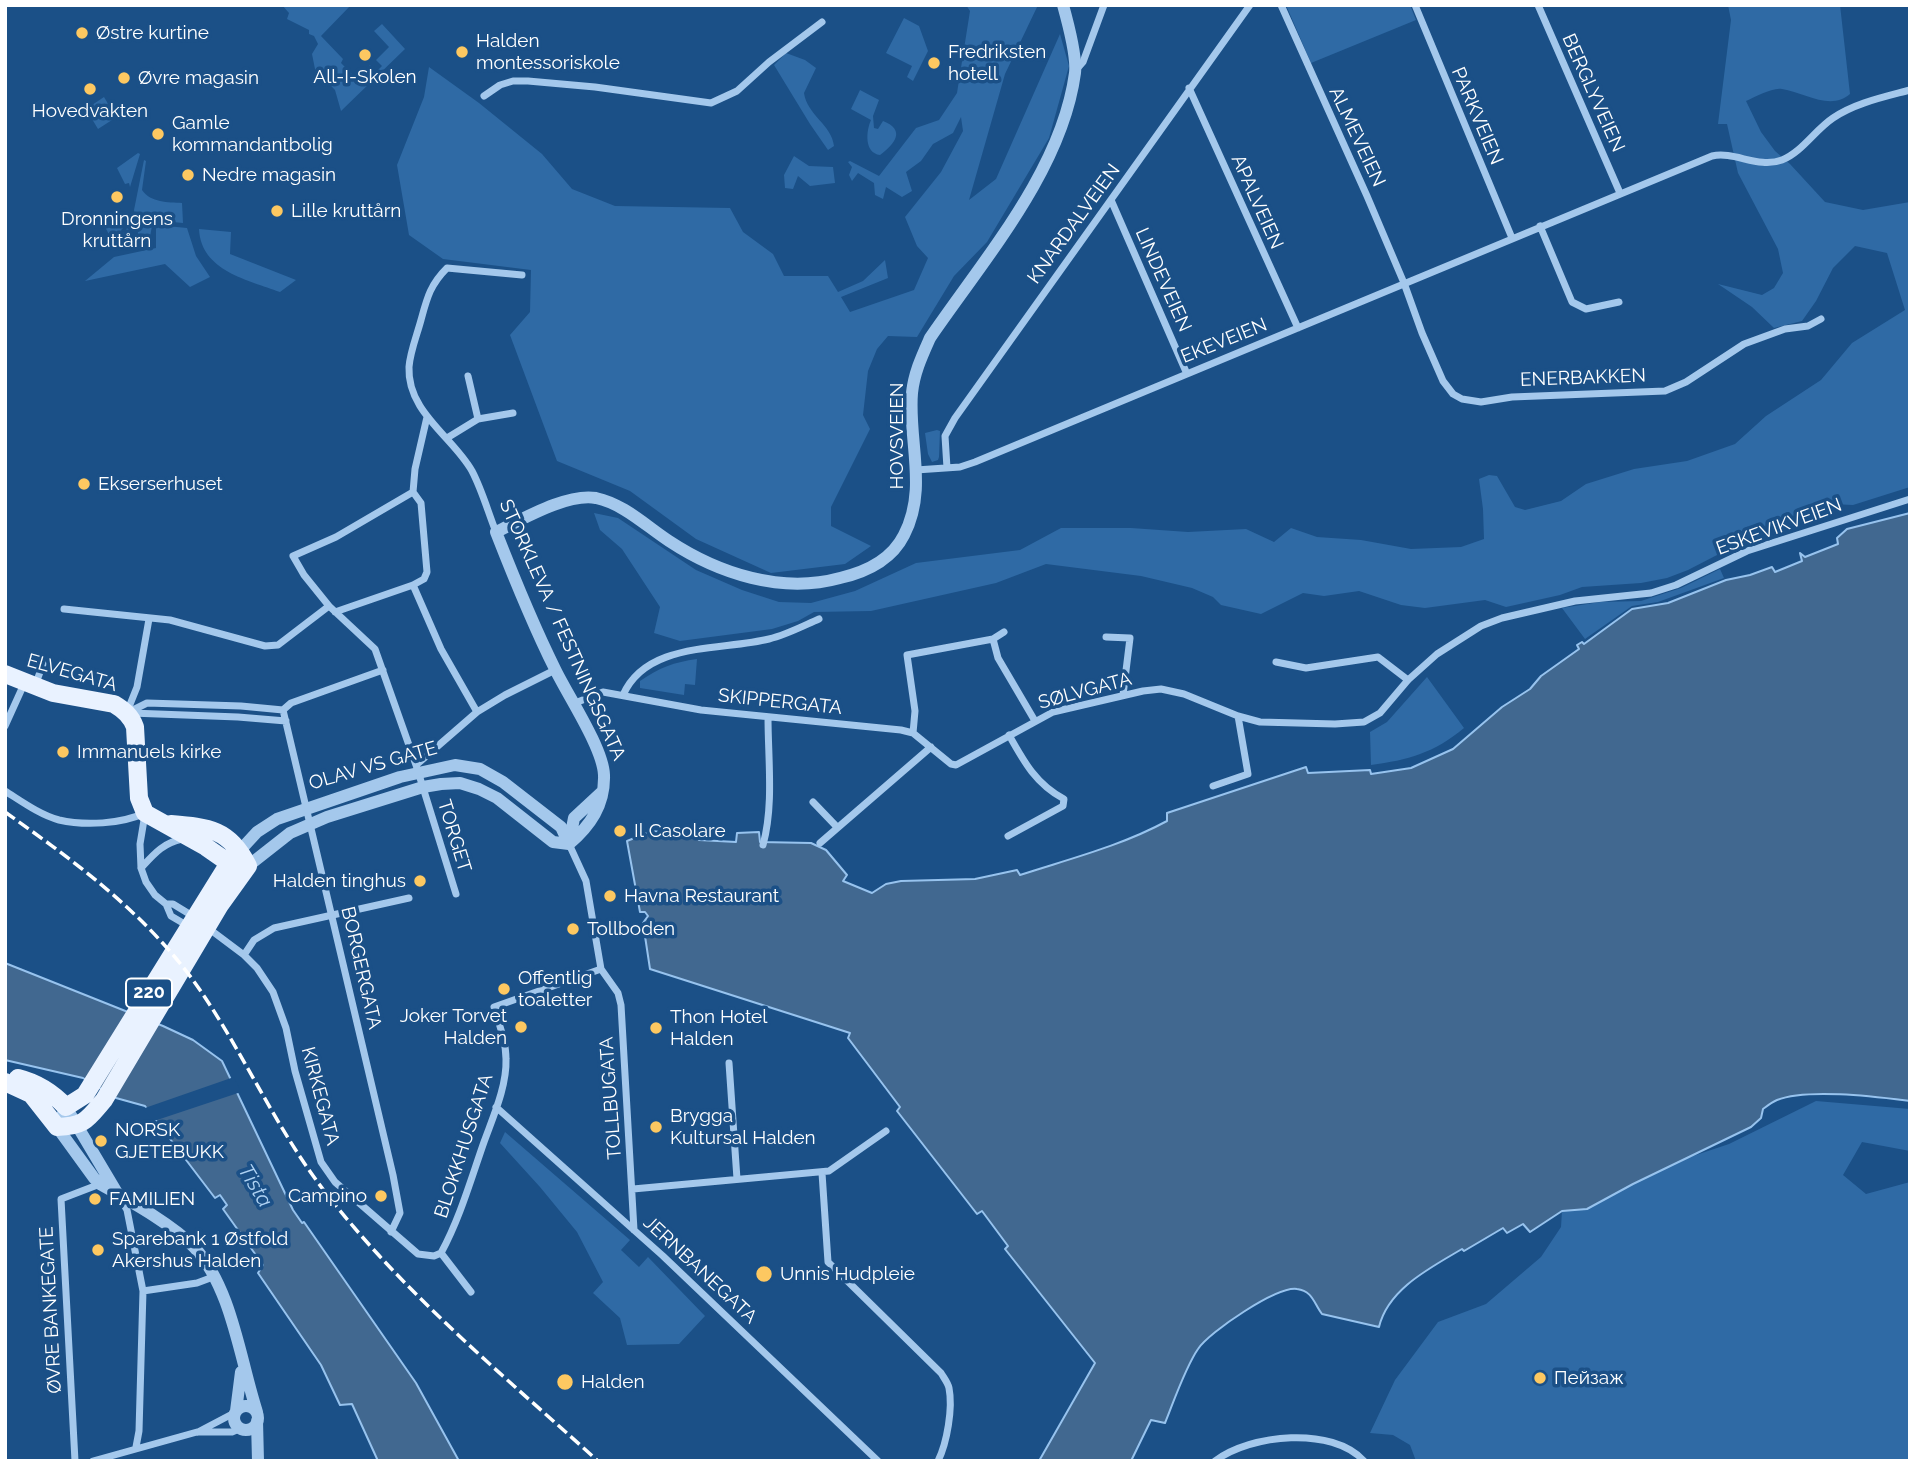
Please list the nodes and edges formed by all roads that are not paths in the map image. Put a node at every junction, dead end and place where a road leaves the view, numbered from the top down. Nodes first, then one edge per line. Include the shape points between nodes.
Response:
1 (1063, 5) edge
2 (1104, 5) edge
3 (1250, 5) edge
4 (1281, 5) edge
5 (1415, 5) edge
6 (1538, 5) edge
7 (822, 22) dead end
8 (1075, 71) junction
9 (1189, 88) junction
10 (1910, 90) edge
11 (484, 96) dead end
12 (1620, 193) junction
13 (1111, 200) junction
14 (1540, 226) junction
15 (1511, 238) junction
16 (523, 275) dead end
17 (1404, 283) junction
18 (1619, 302) dead end
19 (1821, 319) dead end
20 (1298, 328) junction
21 (1187, 374) junction
22 (468, 376) dead end
23 (513, 413) dead end
24 (427, 417) junction
25 (478, 419) junction
26 (447, 438) junction
27 (947, 468) junction
28 (916, 470) junction
29 (413, 492) junction
30 (1910, 499) edge
31 (496, 531) junction
32 (413, 585) junction
33 (64, 609) dead end
34 (332, 609) junction
35 (149, 619) junction
36 (820, 619) dead end
37 (1004, 632) dead end
38 (1106, 637) dead end
39 (993, 639) junction
40 (1276, 662) dead end
41 (43, 664) dead end
42 (383, 670) junction
43 (555, 670) junction
44 (5, 674) edge
45 (1408, 680) junction
46 (29, 685) junction
47 (1174, 691) joint
48 (623, 695) junction
49 (1123, 695) junction
50 (575, 703) junction
51 (283, 710) junction
52 (477, 712) junction
53 (127, 713) junction
54 (1238, 716) junction
55 (768, 717) junction
56 (286, 721) junction
57 (1035, 721) junction
58 (5, 726) edge
59 (913, 733) junction
60 (1009, 735) junction
61 (931, 747) junction
62 (417, 768) junction
63 (1213, 786) dead end
64 (423, 787) junction
65 (5, 791) edge
66 (813, 802) dead end
67 (306, 807) junction
68 (145, 813) junction
69 (165, 823) junction
70 (310, 824) junction
71 (837, 827) junction
72 (1008, 836) dead end
73 (189, 838) junction
74 (820, 843) dead end
75 (569, 844) junction
76 (763, 845) dead end
77 (239, 860) junction
78 (142, 868) junction
79 (456, 894) dead end
80 (409, 898) dead end
81 (332, 914) junction
82 (244, 955) junction
83 (601, 970) junction
84 (729, 1063) dead end
85 (5, 1080) edge
86 (96, 1095) junction
87 (66, 1107) junction
88 (496, 1107) junction
89 (78, 1126) junction
90 (57, 1127) junction
91 (886, 1131) dead end
92 (822, 1173) junction
93 (737, 1178) junction
94 (100, 1184) junction
95 (633, 1189) junction
96 (118, 1195) junction
97 (634, 1230) junction
98 (391, 1232) junction
99 (441, 1253) junction
100 (213, 1278) junction
101 (143, 1291) junction
102 (471, 1292) dead end
103 (242, 1364) junction
104 (236, 1411) junction
105 (257, 1416) junction
106 (240, 1429) junction
107 (197, 1432) junction
108 (136, 1447) junction
109 (258, 1455) edge
110 (75, 1461) edge
111 (93, 1461) edge
112 (878, 1461) edge
113 (938, 1461) edge
114 (1215, 1461) edge
115 (1364, 1461) edge

1 - 8 street, HOVSVEIEN
2 - 8 street via 1083,62
3 - 9 street, KNARDALVEIEN
4 - 17 street, ALMEVEIEN
5 - 15 street, PARKVEIEN
6 - 12 street, BERGLYVEIEN
7 - 11 street via 737,91 711,103 528,81 500,85
8 - 28 street, HOVSVEIEN via 1068,104 1044,166 920,360 912,394
9 - 13 street, KNARDALVEIEN
9 - 20 street, APALVEIEN
10 - 12 street, EKEVEIEN via 1834,118 1783,160 1752,162 1721,154
12 - 14 street, EKEVEIEN
13 - 21 street, LINDEVEIEN
13 - 27 street, KNARDALVEIEN via 947,430
14 - 15 street, EKEVEIEN
14 - 18 street via 1572,302 1586,309
15 - 17 street, EKEVEIEN
16 - 24 street, STORKLEVA / FESTNINGSGATA via 447,268 435,280 409,368 417,402
17 - 19 street, ENERBAKKEN via 1443,381 1453,394 1471,401 1665,391 1744,344
17 - 20 street, EKEVEIEN
20 - 21 street, EKEVEIEN
21 - 27 street, EKEVEIEN via 960,467
22 - 25 street
23 - 25 street
24 - 26 street, STORKLEVA / FESTNINGSGATA
24 - 29 street
25 - 26 street
26 - 31 street, STORKLEVA / FESTNINGSGATA via 472,472
27 - 28 street, EKEVEIEN
28 - 31 street, HOVSVEIEN via 916,506 892,551 864,570 807,585 752,579 717,566 690,554 625,510 593,498 555,505
29 - 32 street via 421,503 427,572
29 - 34 street, TORGET via 293,556
30 - 45 street, ESKEVIKVEIEN via 1747,551 1651,593 1575,601 1491,622 1437,654
31 - 43 street, STORKLEVA / FESTNINGSGATA
32 - 34 street
32 - 52 street via 441,649
33 - 35 street
34 - 35 street via 278,645 265,646 170,620
34 - 42 street, TORGET via 371,643
35 - 53 street via 137,687
36 - 48 street via 767,640 695,649 654,662
37 - 39 street
38 - 49 street via 1130,638
39 - 57 street via 998,658
39 - 59 street via 907,654 915,711
40 - 45 street via 1306,668 1378,657
41 - 46 street
42 - 51 street via 291,702
42 - 62 street, TORGET
43 - 50 street, STORKLEVA / FESTNINGSGATA
43 - 52 street
44 - 46 main road, ELVEGATA
45 - 54 street, ESKEVIKVEIEN via 1380,713 1364,722 1260,722
46 - 53 main road, ELVEGATA via 114,704
46 - 58 street
47 - 49 street, SØLVGATA
47 - 54 street, ESKEVIKVEIEN
48 - 50 street, SKIPPERGATA via 603,692
48 - 55 street, SKIPPERGATA
49 - 57 street, SØLVGATA via 1053,712
50 - 75 street, STORKLEVA / FESTNINGSGATA via 601,759 602,790 597,813
51 - 53 street via 147,703
51 - 56 street, BORGERGATA
52 - 62 street
53 - 56 street
53 - 68 main road via 135,727 139,798
54 - 63 street via 1248,774
55 - 59 street, SKIPPERGATA
55 - 76 street via 768,811
56 - 67 street, BORGERGATA
57 - 60 street, SØLVGATA
59 - 61 street
60 - 61 street, SØLVGATA via 956,765
60 - 72 street via 1034,777 1064,799 1063,806
61 - 71 street
62 - 64 street, TORGET
62 - 67 street, OLAV VS GATE
62 - 75 street, OLAV VS GATE via 455,765 480,769 561,827
64 - 70 street, OLAV VS GATE
64 - 75 street, OLAV VS GATE via 460,783 479,789 553,842
64 - 79 street, TORGET
65 - 68 street via 58,820 130,820
66 - 71 street
67 - 70 street, BORGERGATA
67 - 77 street, OLAV VS GATE via 257,832
68 - 69 main road
68 - 78 street, KIRKEGATA
69 - 73 main road
69 - 77 main road via 220,834 233,842
70 - 77 street, OLAV VS GATE
70 - 81 street, BORGERGATA
71 - 74 street
73 - 77 main road
73 - 78 street via 169,842
75 - 83 street via 586,881
77 - 86 main road, OLAV VS GATE / 220
78 - 82 street, KIRKEGATA via 146,882 171,916
80 - 81 street
81 - 82 street via 266,931
81 - 98 street, BORGERGATA via 393,1175 400,1213
82 - 98 street, KIRKEGATA via 273,992 280,1009 321,1162 335,1182
83 - 88 street, BLOKKHUSGATA via 494,1007 507,1061
83 - 95 street, TOLLBUGATA via 621,1005
84 - 93 street
85 - 87 main road via 15,1077 43,1087
85 - 90 main road via 31,1094
86 - 87 main road, 220
86 - 89 main road, 220 via 86,1121
87 - 89 street
87 - 90 street
88 - 97 street, JERNBANEGATA
88 - 99 street, BLOKKHUSGATA
89 - 90 main road
89 - 96 street
90 - 94 street
91 - 92 street via 836,1169
92 - 93 street
92 - 113 street via 828,1262 949,1385 950,1412
93 - 95 street
94 - 96 street
94 - 110 street, ØVRE BANKEGATE via 61,1199
95 - 97 street, TOLLBUGATA
96 - 100 street via 182,1236 196,1249
96 - 101 street via 127,1210
97 - 112 street, JERNBANEGATA
98 - 99 street, KIRKEGATA via 418,1254
99 - 102 street
100 - 101 street
100 - 103 street via 233,1324
101 - 108 street
103 - 104 street
103 - 105 street
104 - 105 street via 251,1407
104 - 106 street
104 - 107 street
105 - 106 street via 254,1426
105 - 109 street
106 - 107 street
106 - 109 street
107 - 108 street
108 - 111 street
114 - 115 street via 1254,1443 1299,1437 1348,1448

